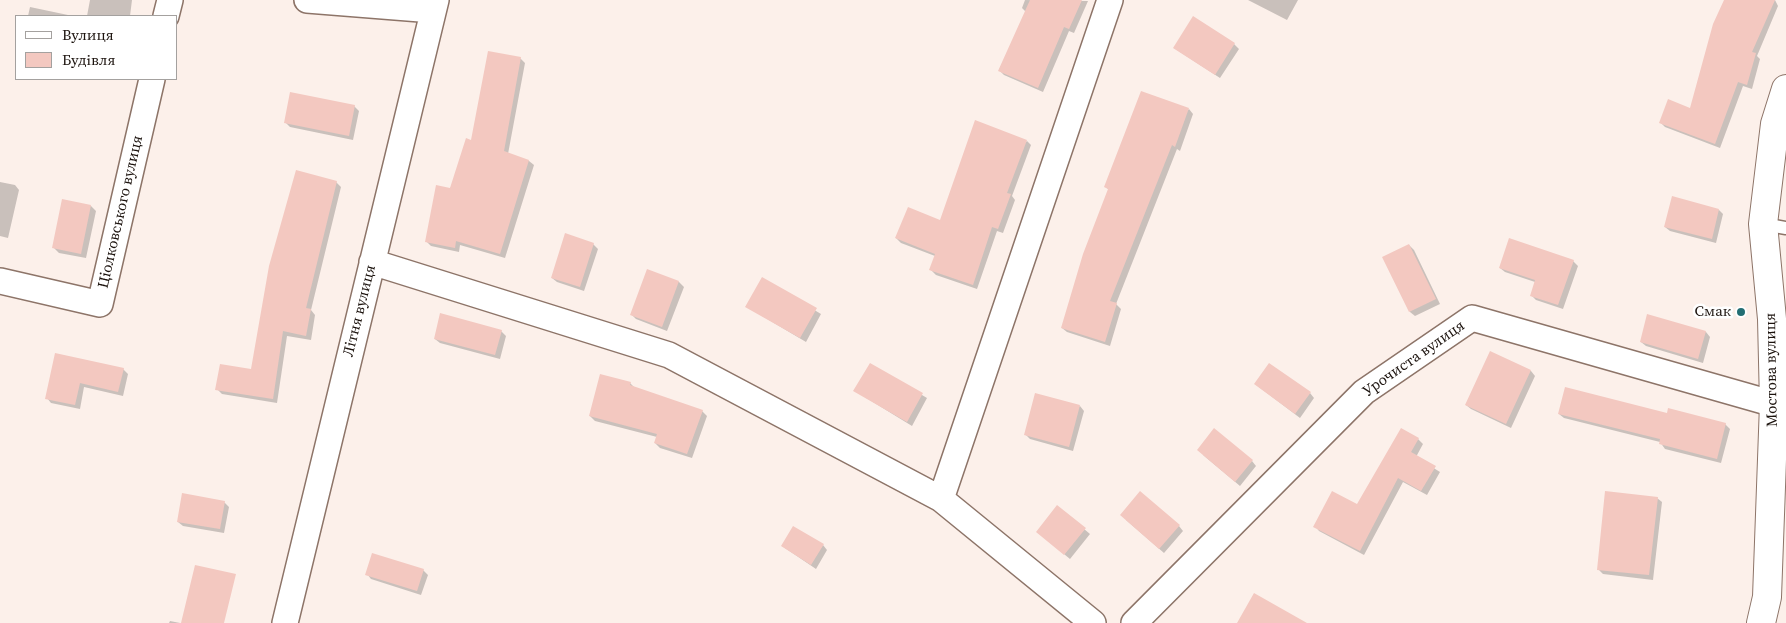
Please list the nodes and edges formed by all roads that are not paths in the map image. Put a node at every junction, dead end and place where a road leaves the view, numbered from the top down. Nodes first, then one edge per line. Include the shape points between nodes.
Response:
1 (170, 0) edge
2 (307, 0) edge
3 (1110, 0) edge
4 (434, 5) edge
5 (166, 15) edge
6 (152, 80) edge
7 (1786, 88) edge
8 (1775, 226) edge
9 (372, 262) junction
10 (0, 280) edge
11 (1774, 404) junction
12 (941, 499) junction
13 (285, 623) edge
14 (1093, 623) edge
15 (1134, 623) edge
16 (1761, 623) edge

1 - 5 street
2 - 4 street
3 - 12 street
4 - 9 street, Літня вулиця
6 - 10 street, Ціолковського вулиця via 100,304
7 - 8 street, Мостова вулиця via 1775,124
8 - 11 street, Мостова вулиця
9 - 12 street via 669,355
9 - 13 street, Літня вулиця
11 - 15 street, Урочиста вулиця via 1472,318 1364,392
11 - 16 street, Мостова вулиця via 1767,597
12 - 14 street

